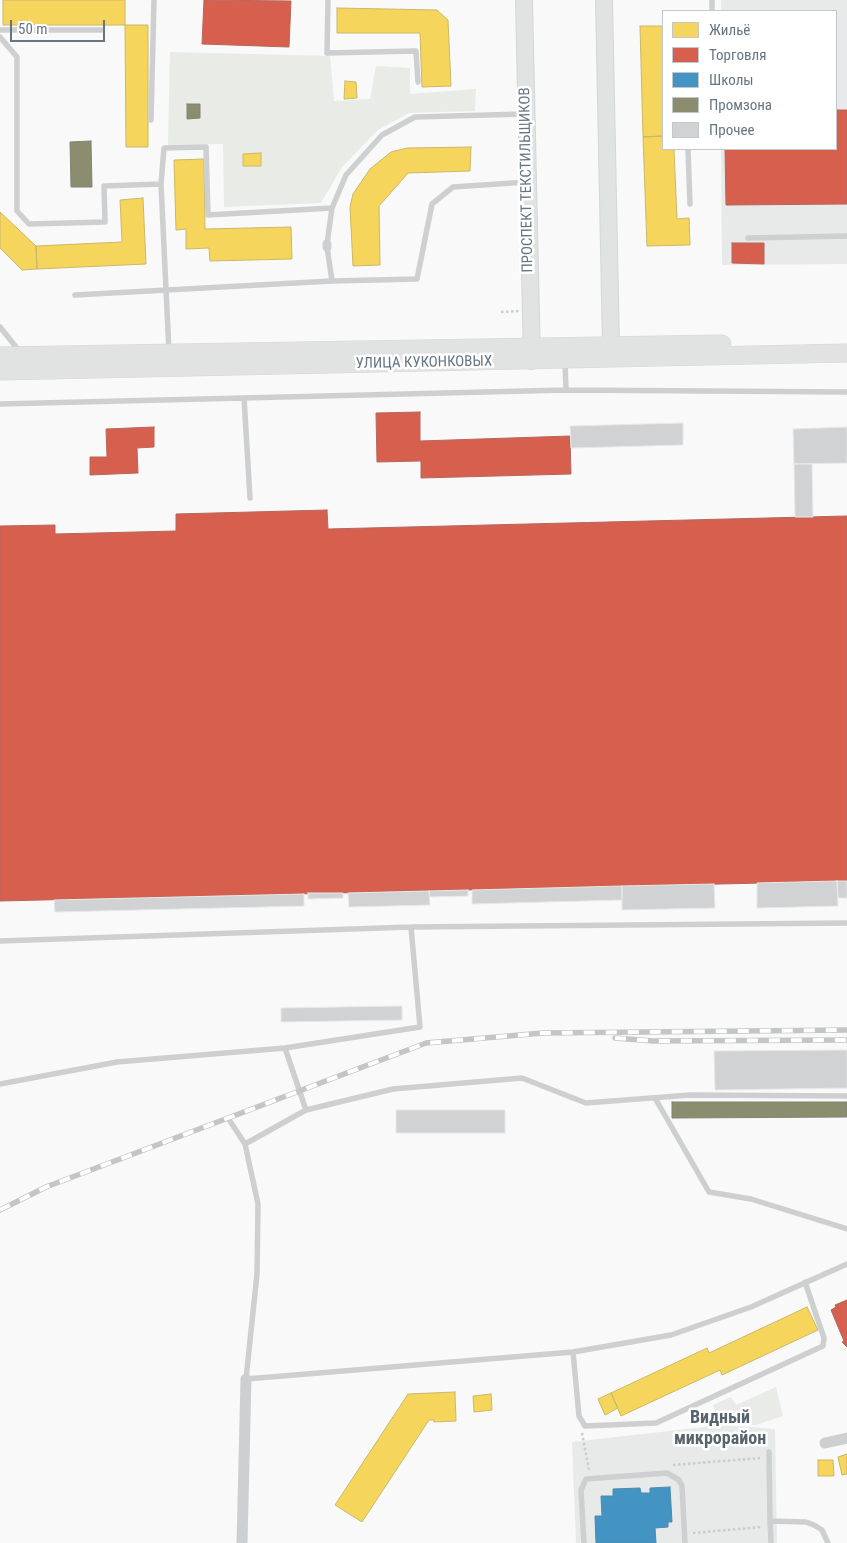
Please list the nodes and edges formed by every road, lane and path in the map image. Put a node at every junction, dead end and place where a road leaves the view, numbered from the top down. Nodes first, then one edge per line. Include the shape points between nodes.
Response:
1 (154, 0) edge
2 (328, 0) edge
3 (524, 0) edge
4 (604, 0) edge
5 (0, 30) edge
6 (102, 30) dead end
7 (0, 37) edge
8 (418, 82) dead end
9 (526, 114) junction
10 (151, 120) dead end
11 (688, 150) edge
12 (527, 182) junction
13 (162, 184) junction
14 (690, 204) dead end
15 (332, 208) junction
16 (847, 236) edge
17 (748, 238) dead end
18 (332, 281) junction
19 (167, 290) junction
20 (75, 295) dead end
21 (609, 309) junction
22 (520, 311) dead end
23 (501, 312) dead end
24 (0, 327) edge
25 (847, 342) edge
26 (611, 346) junction
27 (592, 347) junction
28 (847, 353) edge
29 (170, 354) junction
30 (531, 354) junction
31 (565, 354) junction
32 (0, 356) edge
33 (23, 356) junction
34 (0, 371) edge
35 (566, 390) junction
36 (847, 392) edge
37 (244, 398) junction
38 (0, 404) edge
39 (250, 498) dead end
40 (847, 923) edge
41 (411, 927) junction
42 (0, 941) edge
43 (285, 1048) junction
44 (0, 1084) edge
45 (847, 1096) edge
46 (655, 1098) junction
47 (306, 1110) junction
48 (230, 1121) dead end
49 (245, 1144) junction
50 (847, 1229) edge
51 (847, 1264) edge
52 (805, 1282) junction
53 (573, 1352) junction
54 (246, 1379) junction
55 (847, 1438) edge
56 (584, 1441) dead end
57 (825, 1443) dead end
58 (769, 1454) joint
59 (673, 1475) junction
60 (590, 1477) junction
61 (770, 1524) junction
62 (684, 1534) junction
63 (242, 1543) edge
64 (584, 1543) edge
65 (685, 1543) edge
66 (771, 1543) edge
67 (828, 1543) edge

1 - 10 lane
2 - 8 lane via 327,53 416,51
3 - 9 main road, ПРОСПЕКТ ТЕКСТИЛЬЩИКОВ
4 - 21 main road
5 - 6 lane
7 - 13 lane via 17,57 17,211 28,224 105,222 104,186
9 - 12 main road, ПРОСПЕКТ ТЕКСТИЛЬЩИКОВ
9 - 15 lane via 414,116 382,134 346,175
11 - 14 lane
12 - 18 lane via 453,187 432,204 417,279
12 - 30 main road, ПРОСПЕКТ ТЕКСТИЛЬЩИКОВ
13 - 15 lane via 164,148 206,147 208,215
13 - 19 lane
15 - 18 lane via 327,245
16 - 17 lane
18 - 19 lane
19 - 20 lane
19 - 29 lane
21 - 26 main road
21 - 27 main road via 600,340
22 - 23 path
24 - 33 lane
25 - 26 main road, УЛИЦА КУКОНКОВЫХ
26 - 27 main road, УЛИЦА КУКОНКОВЫХ
26 - 31 main road
27 - 31 main road, УЛИЦА КУКОНКОВЫХ
28 - 31 main road, УЛИЦА КУКОНКОВЫХ
29 - 30 main road, УЛИЦА КУКОНКОВЫХ
29 - 33 main road, УЛИЦА КУКОНКОВЫХ
30 - 31 main road, УЛИЦА КУКОНКОВЫХ
30 - 34 main road, УЛИЦА КУКОНКОВЫХ
31 - 35 lane
32 - 33 main road, УЛИЦА КУКОНКОВЫХ
35 - 36 lane
35 - 37 lane
37 - 38 lane
37 - 39 lane
40 - 41 lane
41 - 42 lane
41 - 43 lane via 420,1027
43 - 44 lane via 117,1062
43 - 47 lane
45 - 46 lane via 690,1095
46 - 47 lane via 586,1103 522,1078 393,1089
46 - 50 lane via 709,1192 751,1200
47 - 49 lane
48 - 49 lane
49 - 54 lane via 258,1204 257,1274
51 - 52 lane
52 - 53 lane via 750,1307 671,1335
52 - 53 lane via 824,1338 823,1346 656,1422 585,1426 578,1416
53 - 54 lane
54 - 63 street
55 - 57 street
56 - 60 path
58 - 59 path via 672,1466
58 - 61 lane
59 - 60 lane
59 - 62 lane via 682,1486
60 - 64 lane via 582,1484 581,1490
61 - 62 path
61 - 66 lane
61 - 67 lane via 806,1522 822,1530
62 - 65 lane

